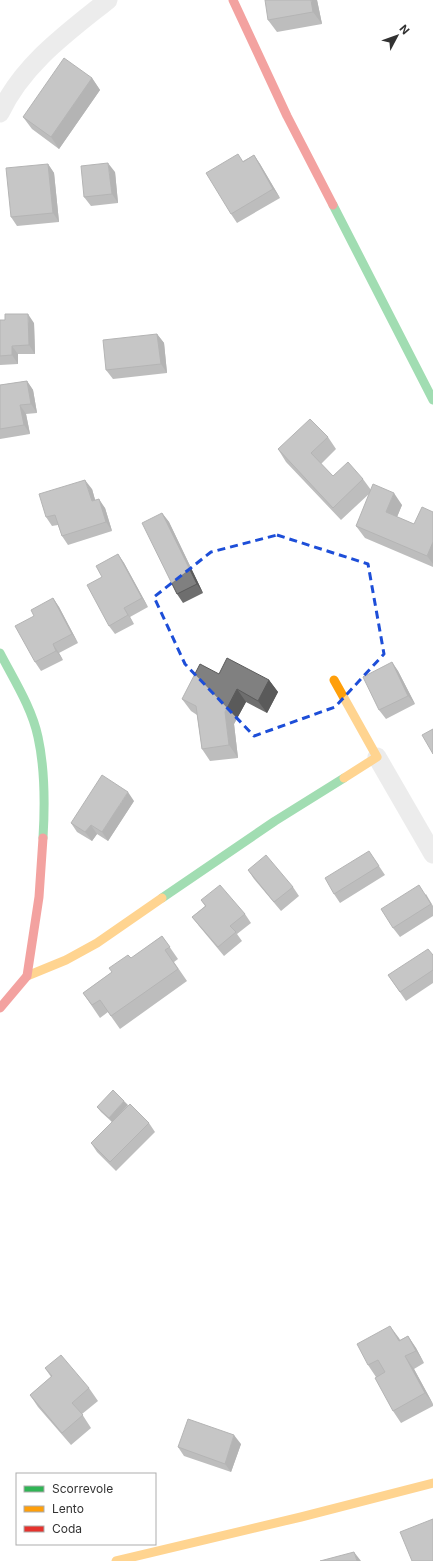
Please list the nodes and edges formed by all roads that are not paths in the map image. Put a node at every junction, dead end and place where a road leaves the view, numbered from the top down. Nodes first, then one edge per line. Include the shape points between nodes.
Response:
1 (108, 0) edge
2 (233, 0) edge
3 (0, 113) edge
4 (433, 400) edge
5 (0, 653) edge
6 (334, 680) dead end
7 (377, 757) junction
8 (433, 854) edge
9 (27, 976) junction
10 (0, 1008) edge
11 (433, 1483) edge
12 (116, 1561) edge

1 - 3 street via 39,59 17,84
2 - 4 street via 287,116
5 - 9 street via 31,716 38,736 42,764 42,868
6 - 7 street
7 - 8 street
7 - 9 street via 275,821 97,943 66,960
9 - 10 street
11 - 12 street

